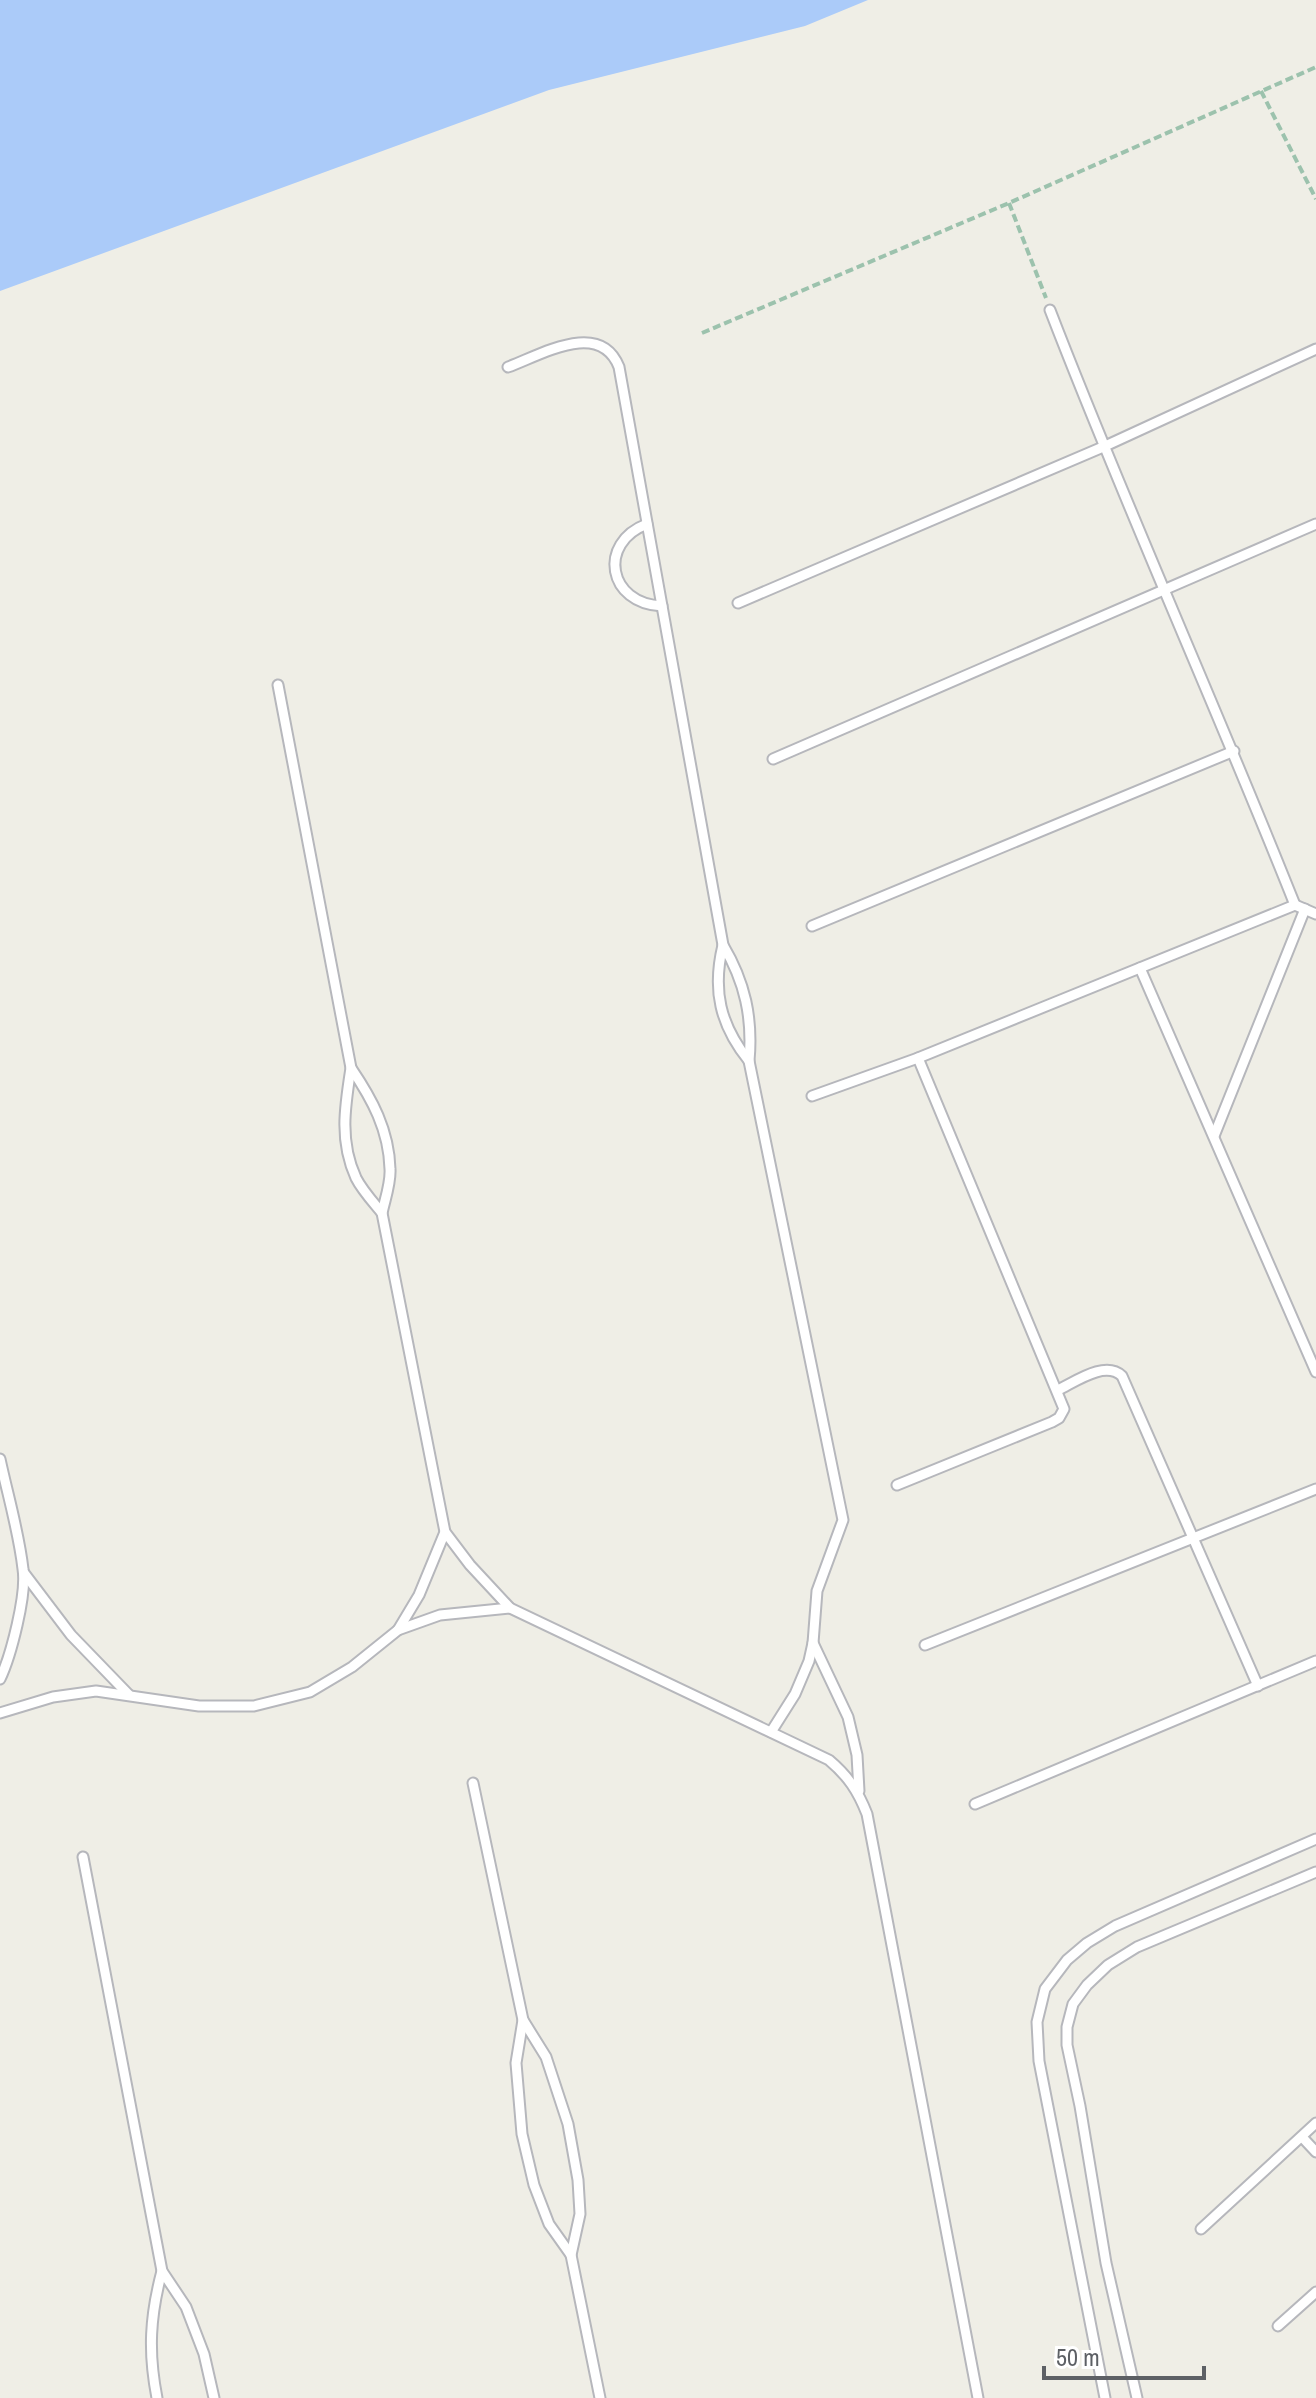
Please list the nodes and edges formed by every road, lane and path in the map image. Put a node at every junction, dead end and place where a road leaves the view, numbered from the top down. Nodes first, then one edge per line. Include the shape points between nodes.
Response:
1 (1316, 67) edge
2 (1261, 91) junction
3 (1316, 199) edge
4 (1009, 203) junction
5 (1050, 310) joint
6 (702, 333) dead end
7 (1316, 349) edge
8 (508, 367) dead end
9 (1103, 447) junction
10 (647, 524) junction
11 (1316, 524) edge
12 (1164, 589) junction
13 (738, 603) dead end
14 (662, 606) junction
15 (278, 685) dead end
16 (1234, 751) junction
17 (773, 759) dead end
18 (1300, 907) junction
19 (1316, 914) edge
20 (812, 926) dead end
21 (723, 945) junction
22 (1140, 968) junction
23 (918, 1058) junction
24 (749, 1061) junction
25 (351, 1068) junction
26 (812, 1096) dead end
27 (1214, 1136) junction
28 (382, 1213) junction
29 (1316, 1372) edge
30 (1058, 1390) junction
31 (0, 1459) edge
32 (897, 1485) dead end
33 (1316, 1489) edge
34 (445, 1532) junction
35 (1193, 1539) junction
36 (24, 1573) junction
37 (510, 1608) junction
38 (398, 1630) junction
39 (813, 1643) junction
40 (925, 1645) dead end
41 (1316, 1661) edge
42 (0, 1679) edge
43 (1258, 1686) junction
44 (129, 1695) junction
45 (0, 1713) edge
46 (771, 1732) junction
47 (473, 1783) dead end
48 (859, 1793) junction
49 (975, 1804) dead end
50 (1316, 1839) edge
51 (83, 1857) dead end
52 (1316, 1872) edge
53 (523, 2020) junction
54 (1316, 2123) edge
55 (1302, 2137) junction
56 (1316, 2152) edge
57 (1201, 2229) dead end
58 (571, 2255) junction
59 (162, 2271) junction
60 (1316, 2292) edge
61 (1278, 2326) dead end
62 (157, 2398) edge
63 (214, 2398) edge
64 (600, 2398) edge
65 (978, 2398) edge
66 (1105, 2398) edge
67 (1137, 2398) edge

1 - 2 path
2 - 3 path
2 - 4 path
4 - 5 path
4 - 6 path
5 - 9 lane
7 - 9 lane
8 - 10 lane via 586,341 610,352 619,367
9 - 12 lane
9 - 13 lane
10 - 14 lane
10 - 14 lane via 620,544 614,566 629,596
11 - 12 lane
12 - 16 lane
12 - 17 lane
14 - 21 lane
15 - 25 lane
16 - 18 lane
16 - 20 lane
18 - 19 lane
18 - 22 lane
18 - 27 lane
21 - 24 lane via 747,1000
21 - 24 lane via 717,986 720,1007 731,1036
22 - 23 lane
22 - 27 lane
23 - 26 lane
23 - 30 lane
24 - 39 lane via 842,1511 842,1529 817,1591
25 - 28 lane via 375,1105 386,1135 391,1171
25 - 28 lane via 345,1147 356,1180
27 - 29 lane
28 - 34 lane
30 - 32 lane via 1064,1409 1059,1418
30 - 35 lane via 1097,1372 1117,1371 1122,1376
31 - 36 lane
33 - 35 lane
34 - 37 lane
34 - 38 lane via 426,1581
35 - 40 lane
35 - 43 lane
36 - 42 lane
36 - 44 lane via 71,1635
37 - 38 lane via 440,1615
37 - 46 lane
38 - 44 lane via 310,1692 254,1706 199,1706
39 - 46 lane via 795,1694
39 - 48 lane via 848,1717
41 - 43 lane
43 - 49 lane
44 - 45 lane via 96,1691 53,1697
46 - 48 lane via 829,1760
47 - 53 lane
48 - 65 lane
50 - 66 lane via 1115,1926 1067,1960 1045,1989 1037,2022 1039,2061
51 - 59 lane
52 - 67 lane via 1137,1947 1108,1965 1073,2004 1067,2045 1106,2263
53 - 58 lane via 546,2057 568,2124 580,2214
53 - 58 lane via 516,2063 522,2134 549,2224
54 - 55 lane
55 - 56 lane
55 - 57 lane
58 - 64 lane
59 - 62 lane via 151,2312
59 - 63 lane via 186,2307
60 - 61 lane

